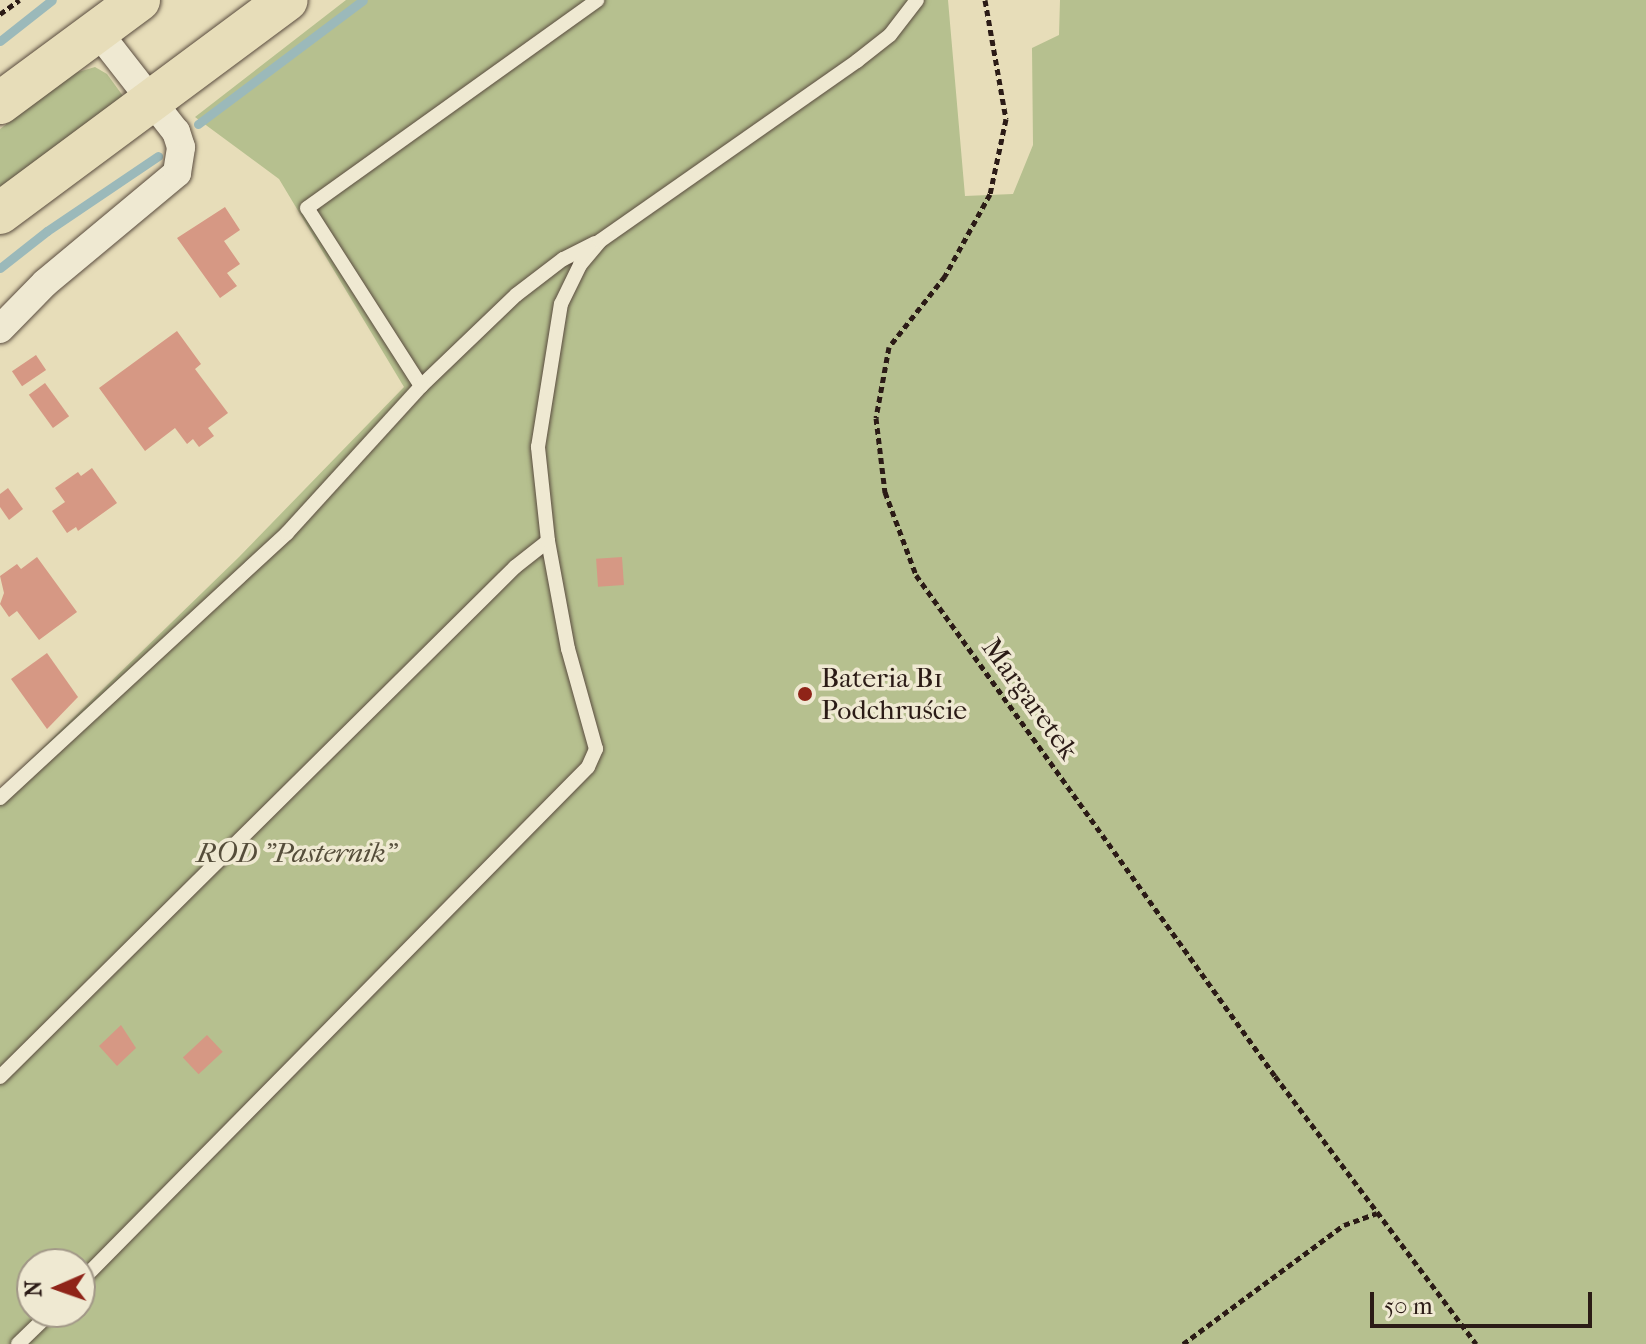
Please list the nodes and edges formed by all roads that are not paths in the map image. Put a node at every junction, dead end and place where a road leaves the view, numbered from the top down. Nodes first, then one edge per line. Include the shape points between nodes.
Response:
1 (139, 0) edge
2 (287, 0) edge
3 (597, 0) edge
4 (917, 0) edge
5 (97, 31) junction
6 (152, 100) junction
7 (0, 103) edge
8 (0, 213) edge
9 (600, 241) junction
10 (0, 329) edge
11 (421, 386) junction
12 (548, 541) junction
13 (0, 798) edge
14 (0, 1077) edge
15 (96, 1266) edge
16 (34, 1328) edge
17 (18, 1344) edge

1 - 5 main road
2 - 6 main road
3 - 11 lane via 307,208
4 - 9 lane via 890,35 857,61
5 - 6 street
5 - 7 main road
6 - 8 main road
6 - 10 street via 176,132 181,147 177,173 45,283
9 - 11 lane via 563,259 516,295
9 - 12 lane via 580,265 561,304 538,447
11 - 13 lane via 287,533
12 - 14 lane via 481,600
12 - 15 lane via 568,649 596,749 588,767
16 - 17 lane

